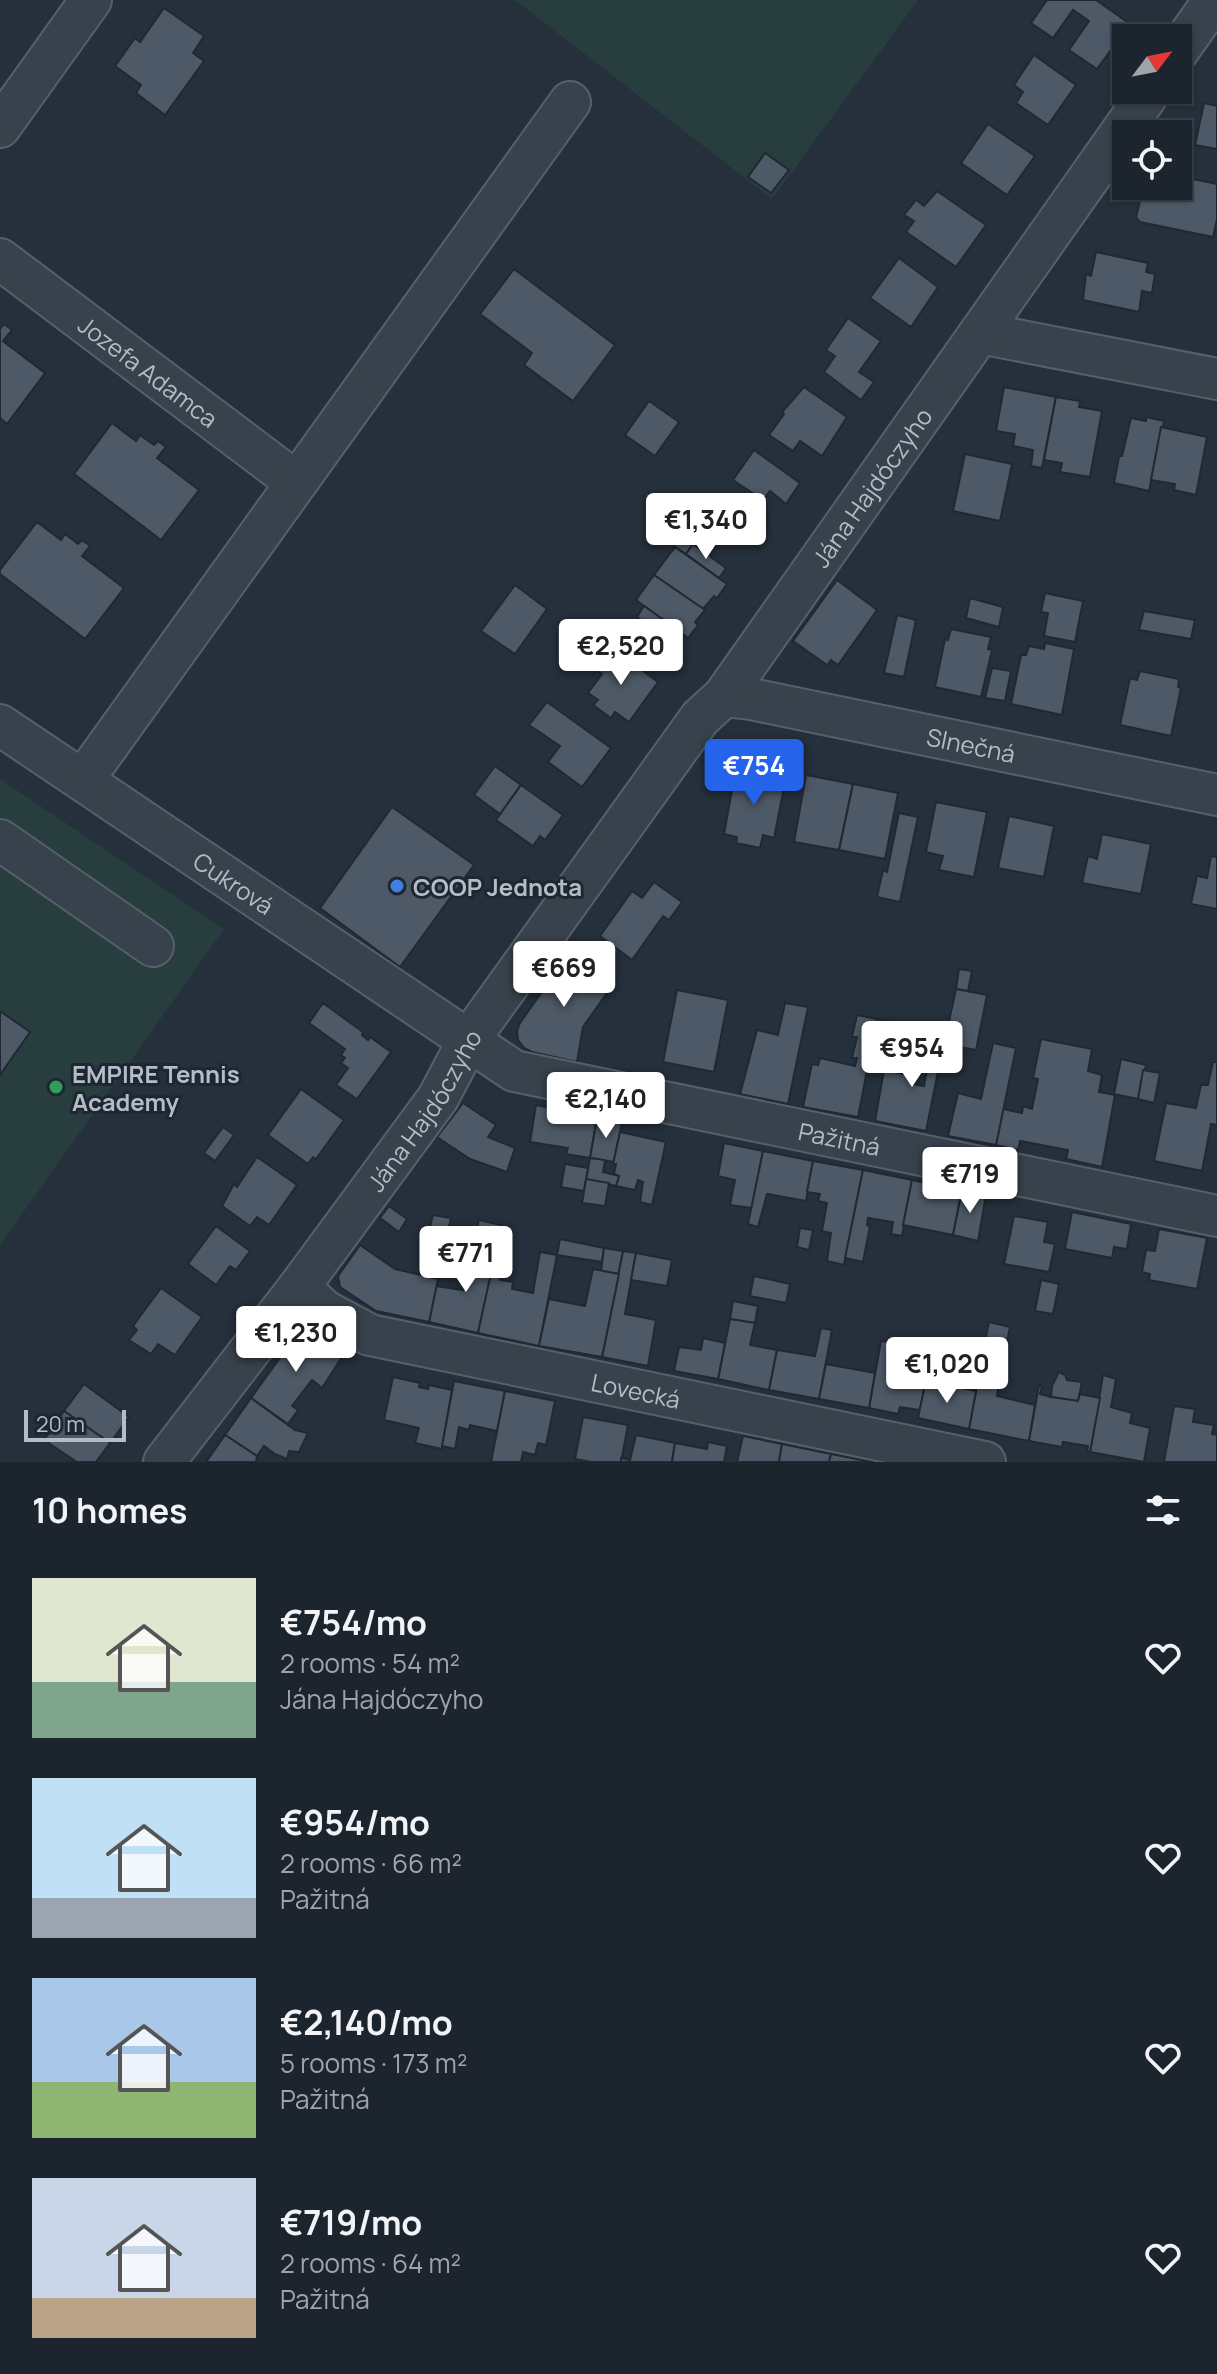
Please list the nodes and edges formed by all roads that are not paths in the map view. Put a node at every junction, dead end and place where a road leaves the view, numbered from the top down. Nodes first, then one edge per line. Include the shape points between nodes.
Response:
1 (91, 0) edge
2 (1214, 0) edge
3 (1192, 31) edge
4 (570, 102) dead end
5 (1141, 104) edge
6 (0, 127) edge
7 (0, 259) edge
8 (980, 333) junction
9 (1217, 379) edge
10 (296, 482) junction
11 (724, 696) junction
12 (0, 725) edge
13 (83, 780) junction
14 (1217, 795) edge
15 (0, 840) edge
16 (153, 946) dead end
17 (468, 1041) junction
18 (1217, 1216) edge
19 (299, 1287) junction
20 (164, 1462) edge
21 (985, 1462) edge

1 - 6 street
2 - 3 street
4 - 10 street
5 - 8 street, Jána Hajdóczyho
7 - 10 street, Jozefa Adamca
8 - 9 street
8 - 11 street, Jána Hajdóczyho
10 - 13 street
11 - 14 street, Slnečná
11 - 17 street, Jána Hajdóczyho via 700,718
12 - 13 street, Cukrová
13 - 17 street, Cukrová
15 - 16 street
17 - 18 street, Pažitná via 514,1071
17 - 19 street, Jána Hajdóczyho via 438,1098
19 - 20 street, Jána Hajdóczyho
19 - 21 street, Lovecká via 325,1311 370,1335

